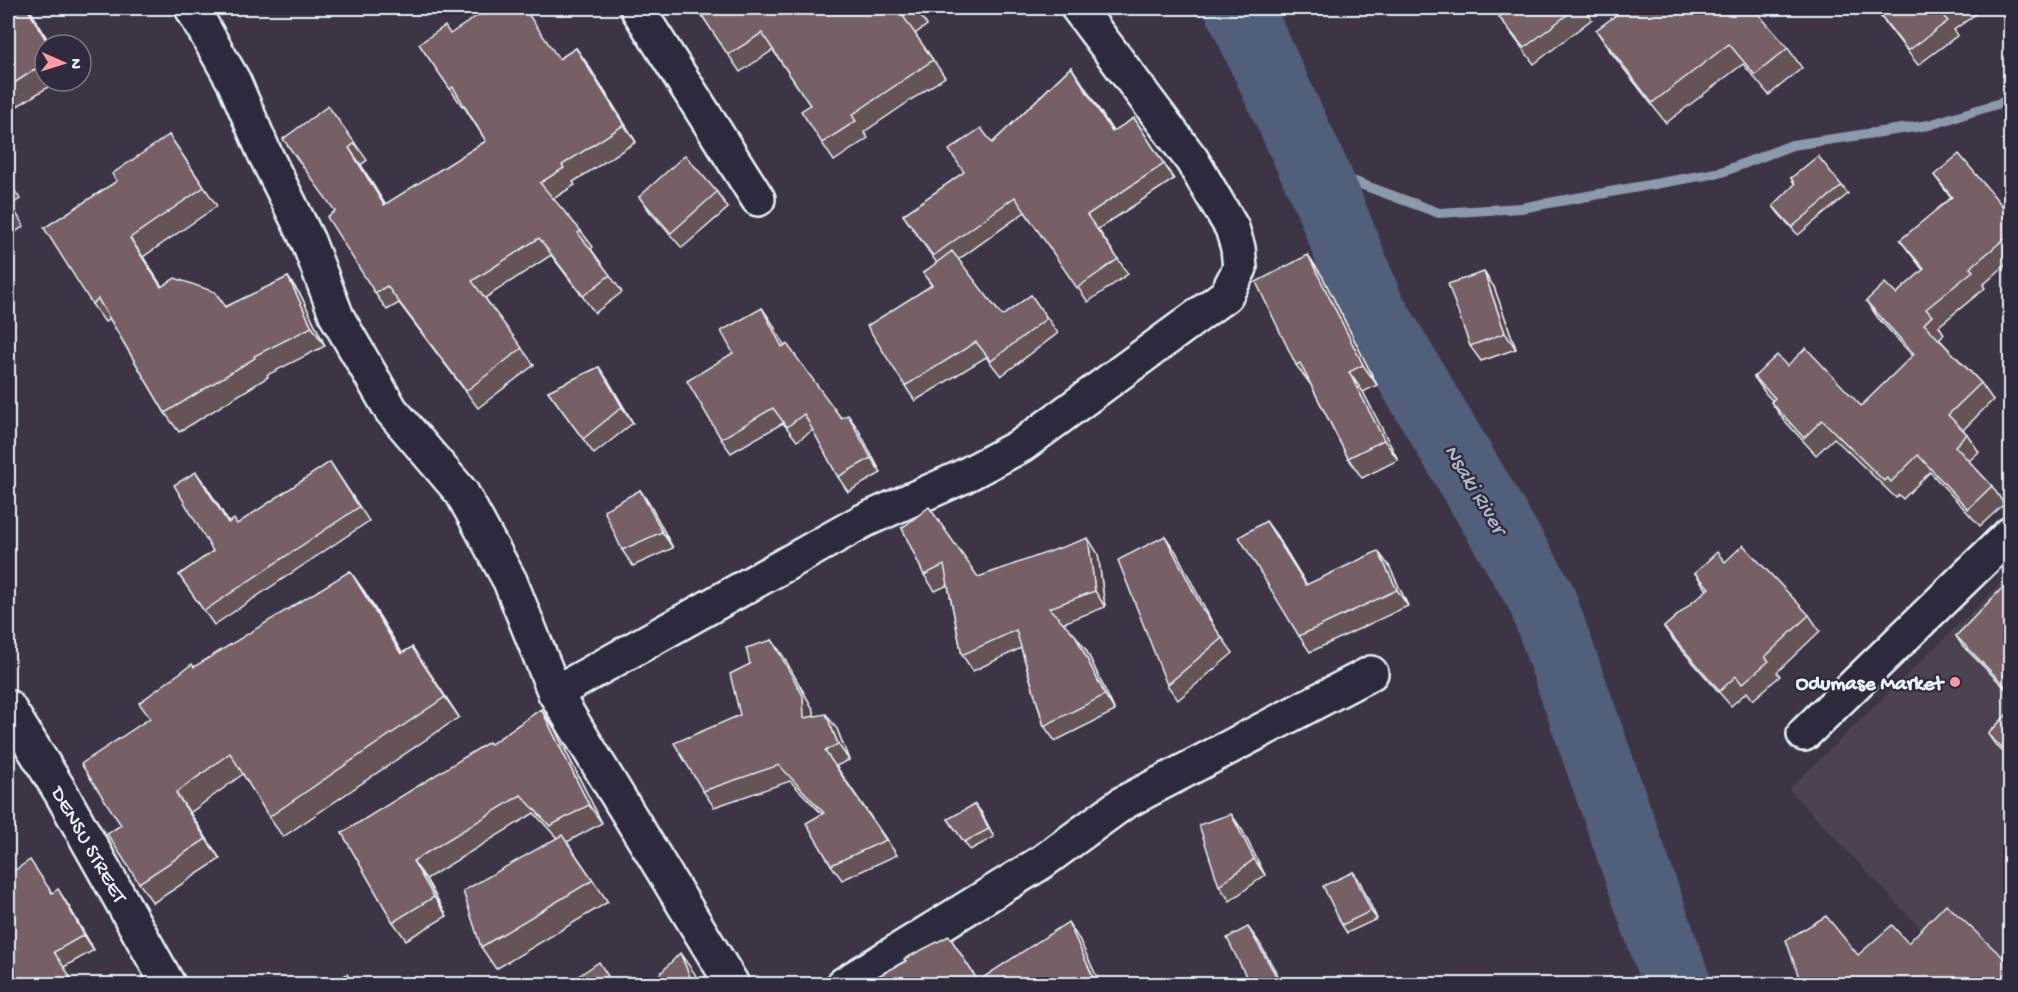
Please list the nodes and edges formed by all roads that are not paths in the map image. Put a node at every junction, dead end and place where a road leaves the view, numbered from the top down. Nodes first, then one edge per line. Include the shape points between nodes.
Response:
1 (192, 8) edge
2 (637, 8) edge
3 (1088, 20) edge
4 (758, 199) dead end
5 (2010, 534) edge
6 (1371, 673) dead end
7 (555, 693) junction
8 (8, 707) edge
9 (1804, 734) dead end
10 (168, 984) edge
11 (732, 984) edge
12 (844, 984) edge

1 - 7 street via 234,82 308,241 337,317 391,410 462,493 510,581
2 - 4 street
3 - 7 street via 1192,160 1232,228 1240,268 1226,295 1022,445 863,522
5 - 9 street
6 - 12 street via 1123,803 1042,862
7 - 11 street
8 - 10 street, DENSU STREET via 60,790

